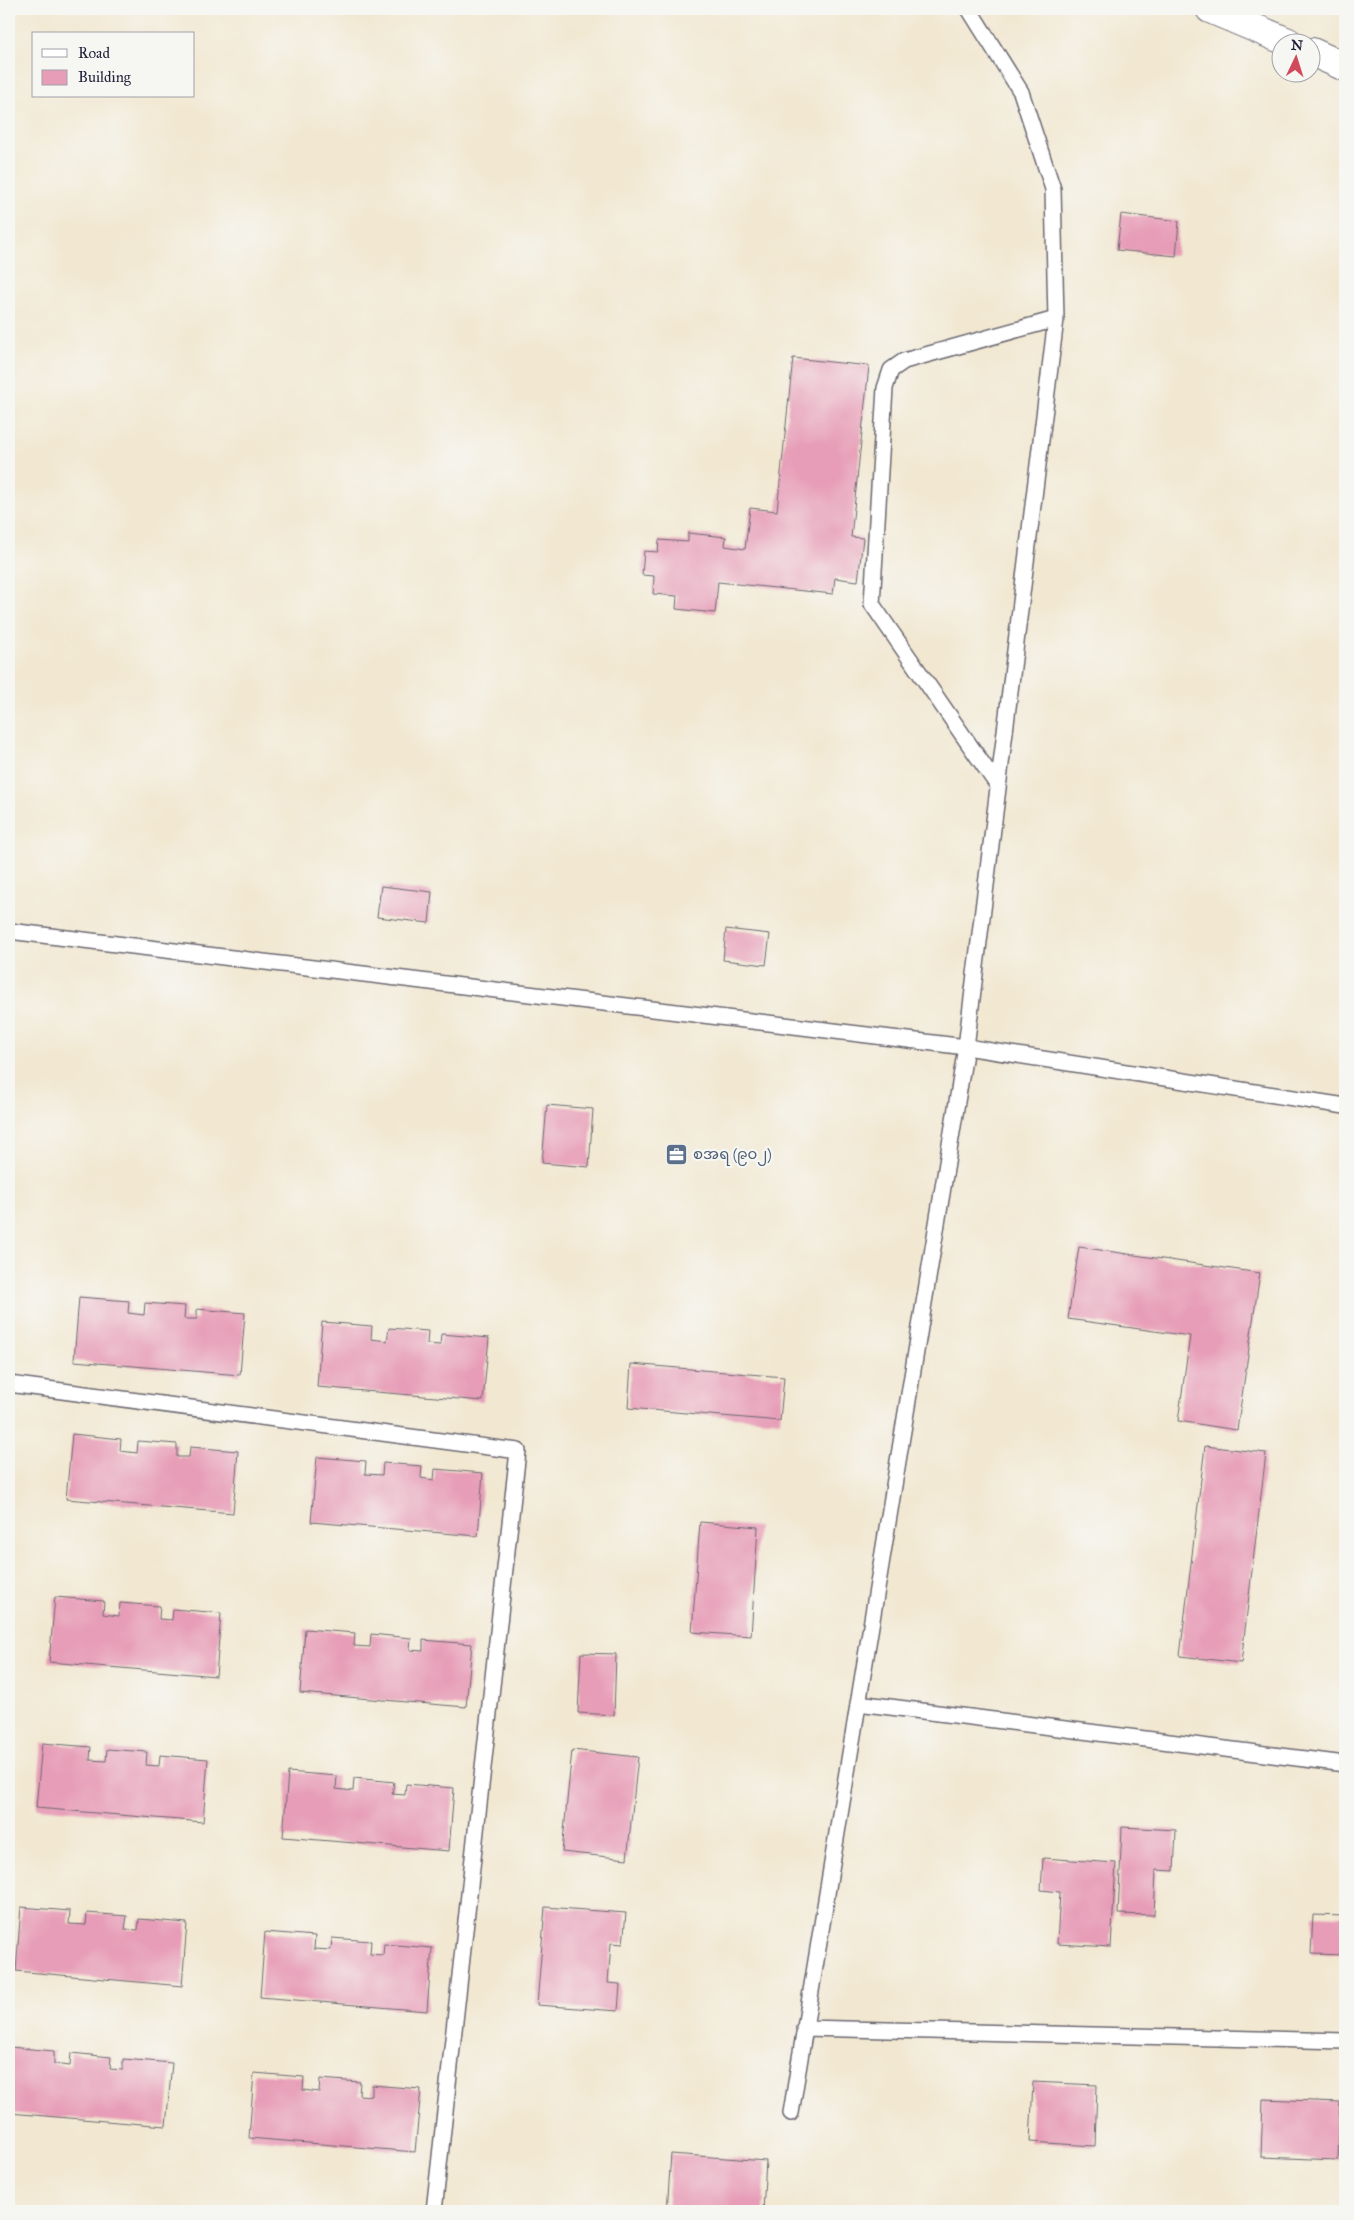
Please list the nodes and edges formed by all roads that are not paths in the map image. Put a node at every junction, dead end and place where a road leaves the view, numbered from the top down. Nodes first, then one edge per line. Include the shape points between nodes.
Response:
1 (968, 9) edge
2 (1210, 9) edge
3 (1272, 35) edge
4 (1322, 57) edge
5 (1345, 67) edge
6 (1056, 319) junction
7 (998, 786) junction
8 (9, 931) edge
9 (966, 1047) junction
10 (1345, 1106) edge
11 (9, 1384) edge
12 (858, 1703) junction
13 (1345, 1764) edge
14 (804, 2028) junction
15 (1345, 2041) edge
16 (791, 2112) dead end
17 (434, 2211) edge

1 - 6 lane via 1021,92 1053,189
2 - 3 street
4 - 5 street
6 - 7 lane
6 - 7 lane via 904,361 891,370 885,388 872,604
7 - 9 lane
8 - 9 lane
9 - 10 lane
9 - 12 lane
11 - 17 lane via 518,1451
12 - 13 lane
12 - 14 lane
14 - 15 lane
14 - 16 lane

